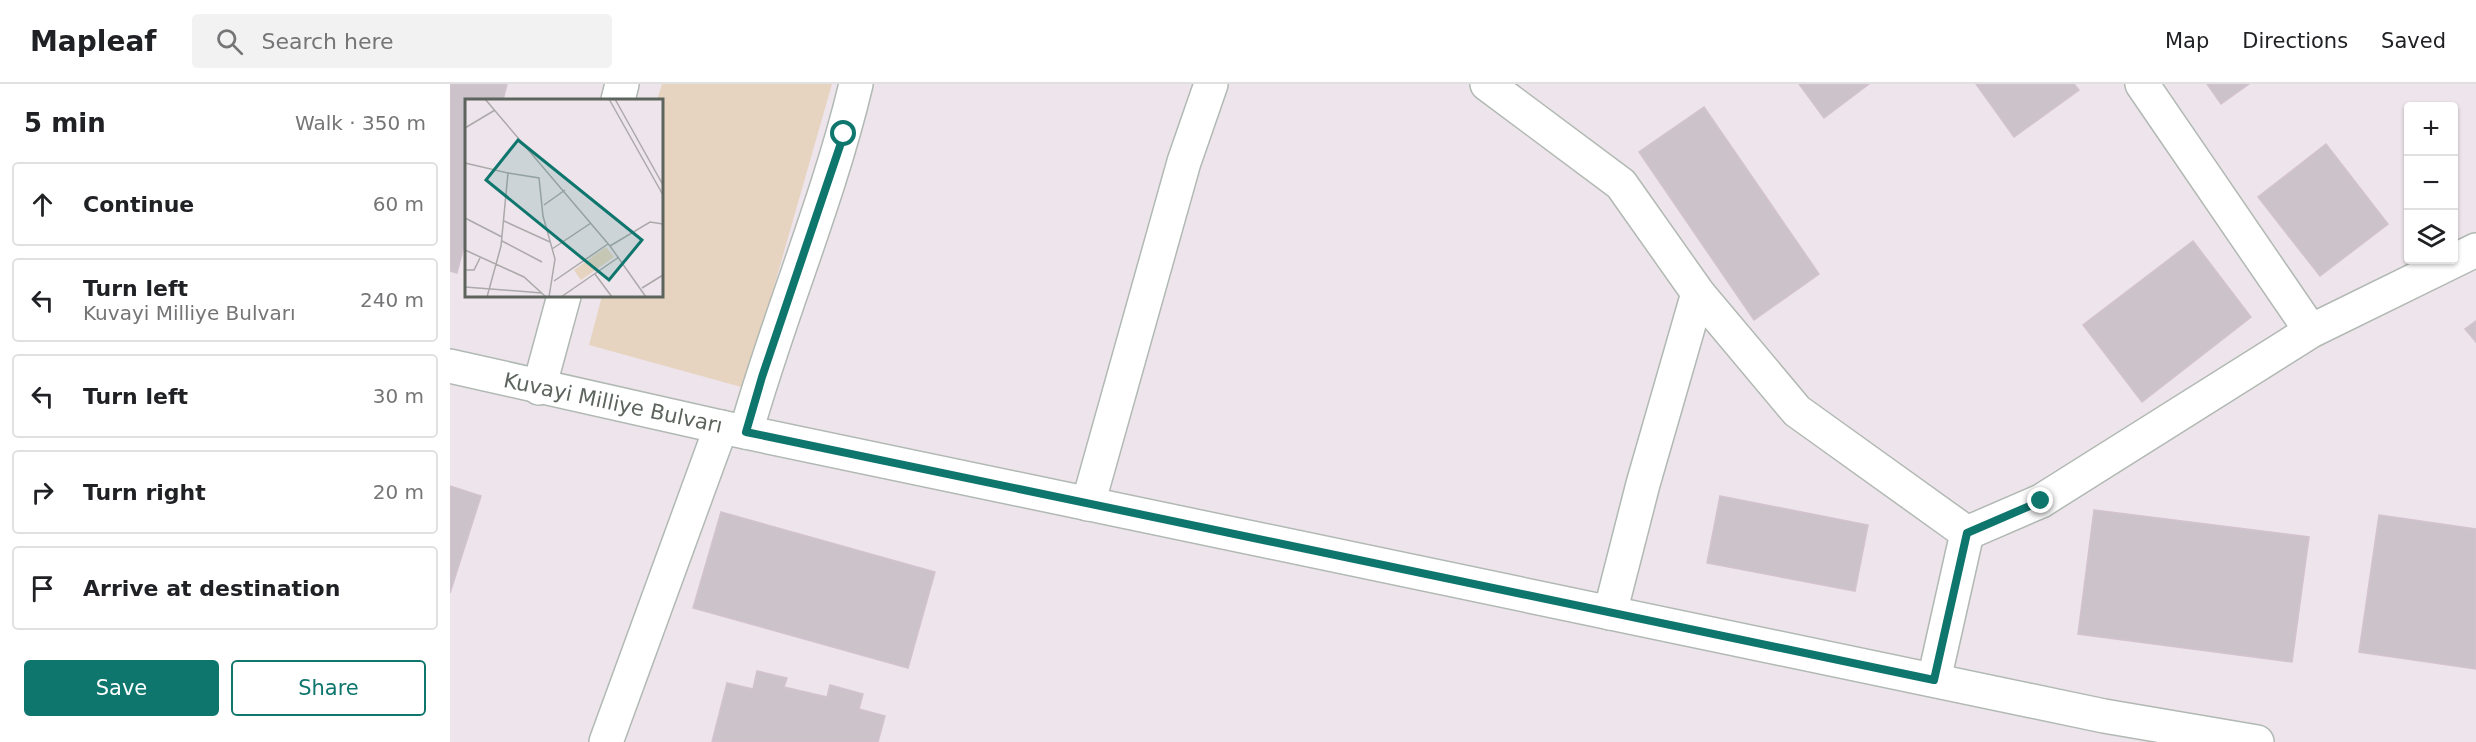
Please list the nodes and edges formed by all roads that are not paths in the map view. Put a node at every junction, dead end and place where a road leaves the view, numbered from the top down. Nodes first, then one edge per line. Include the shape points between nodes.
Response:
1 (622, 84) edge
2 (856, 84) edge
3 (1211, 84) edge
4 (1486, 84) edge
5 (2142, 84) edge
6 (618, 99) edge
7 (2476, 250) edge
8 (1698, 293) junction
9 (564, 297) edge
10 (2312, 331) junction
11 (450, 366) edge
12 (539, 388) junction
13 (734, 430) junction
14 (1088, 504) junction
15 (1967, 533) junction
16 (1610, 613) junction
17 (1934, 680) junction
18 (606, 742) edge
19 (2257, 742) edge

1 - 6 street
2 - 13 street via 844,134 762,377
3 - 14 street via 1184,162
4 - 8 street via 1621,184
5 - 10 street
7 - 10 street
8 - 15 street via 1797,411
8 - 16 street
9 - 12 street
10 - 15 street via 2041,501
11 - 12 street, Kuvayi Milliye Bulvarı
12 - 13 street, Kuvayi Milliye Bulvarı
13 - 14 street, Kuvayi Milliye Bulvarı
13 - 18 street
14 - 16 street, Kuvayi Milliye Bulvarı
15 - 17 street
16 - 17 street, Kuvayi Milliye Bulvarı
17 - 19 street, Kuvayi Milliye Bulvarı via 2104,716

